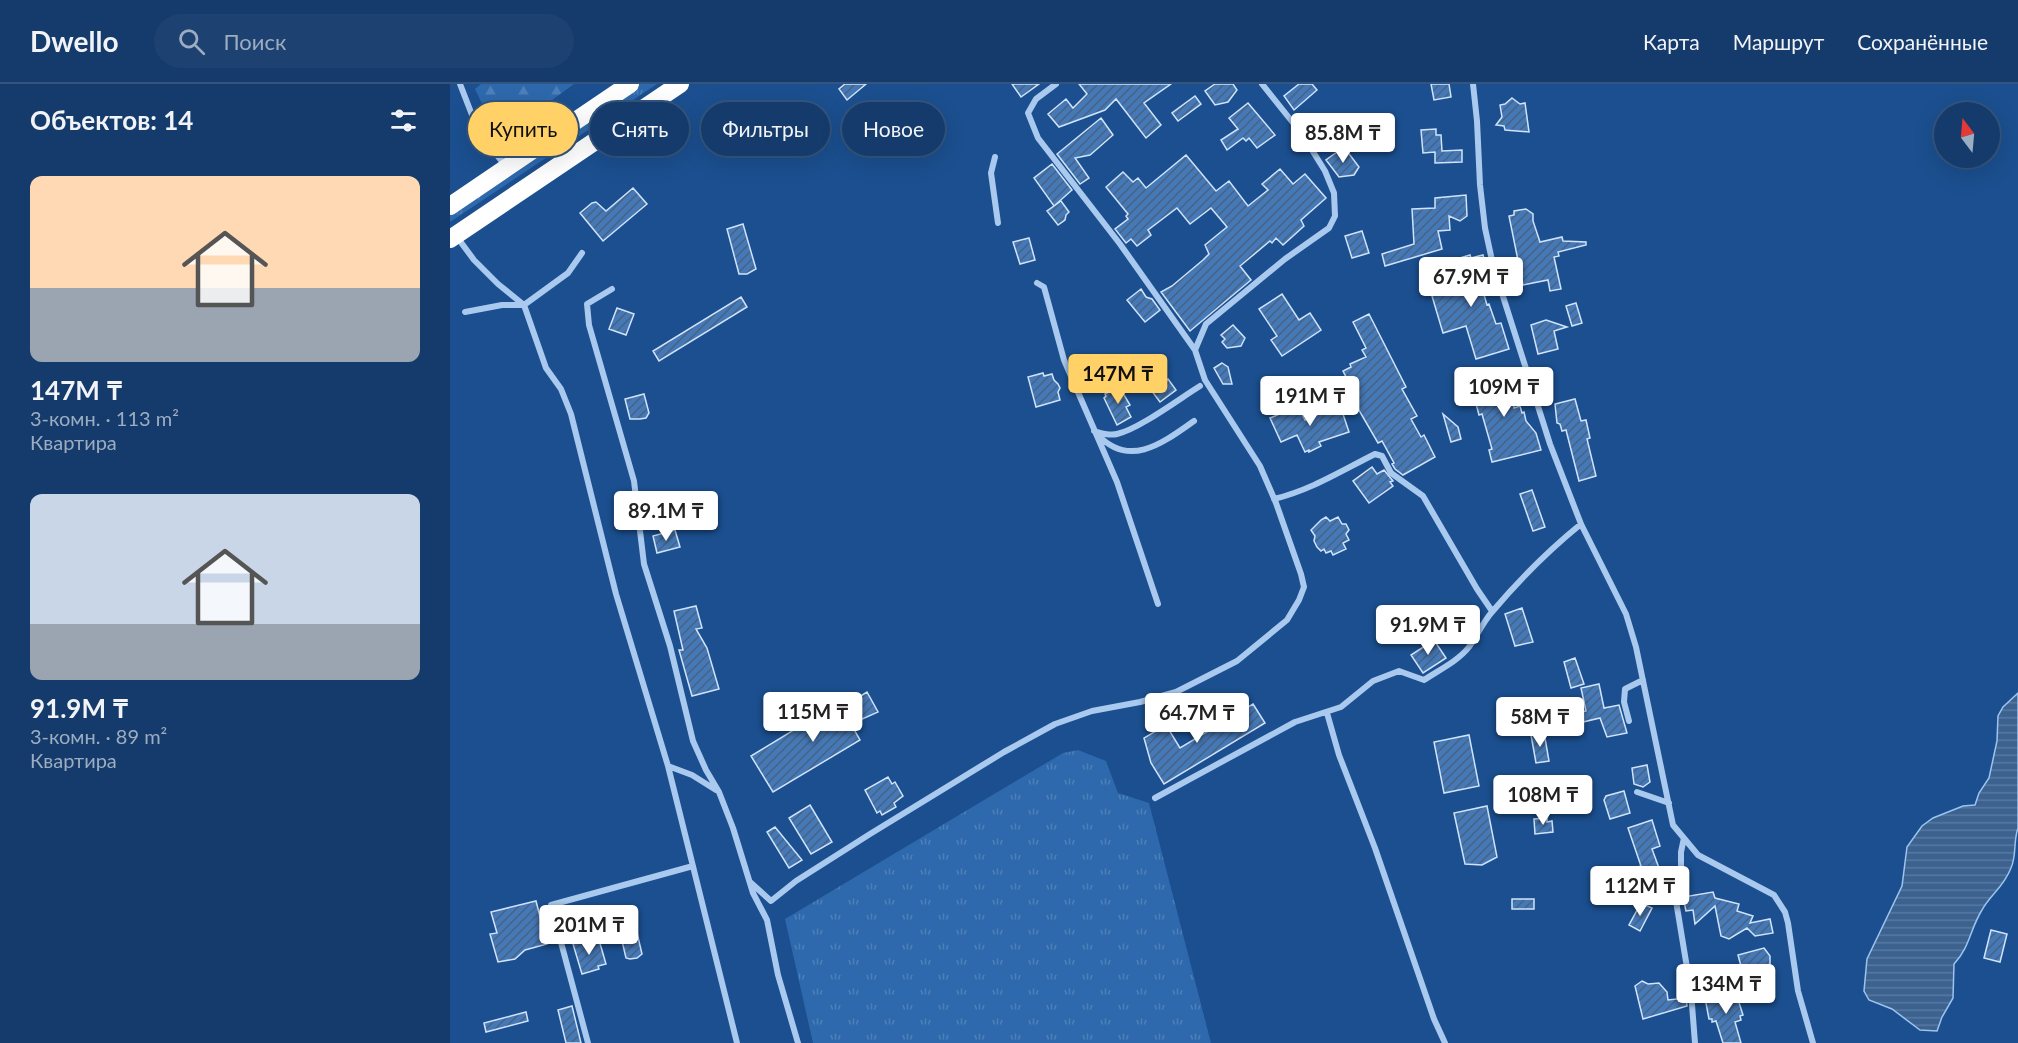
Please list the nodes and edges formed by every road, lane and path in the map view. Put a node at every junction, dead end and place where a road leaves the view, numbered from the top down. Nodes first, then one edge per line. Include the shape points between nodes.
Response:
1 (460, 84) edge
2 (630, 84) edge
3 (680, 84) edge
4 (1056, 84) edge
5 (1262, 84) edge
6 (1473, 84) edge
7 (995, 157) dead end
8 (507, 168) junction
9 (450, 206) edge
10 (998, 223) dead end
11 (453, 237) edge
12 (582, 253) dead end
13 (1037, 283) dead end
14 (612, 289) dead end
15 (524, 305) junction
16 (465, 312) dead end
17 (1195, 350) junction
18 (1200, 386) dead end
19 (1194, 421) dead end
20 (1094, 431) junction
21 (1274, 499) junction
22 (1581, 524) junction
23 (1158, 604) dead end
24 (1492, 611) junction
25 (1643, 680) junction
26 (1327, 713) junction
27 (1629, 721) dead end
28 (668, 766) junction
29 (719, 792) junction
30 (1637, 792) dead end
31 (1155, 798) dead end
32 (1669, 803) junction
33 (1684, 838) junction
34 (693, 866) junction
35 (750, 882) junction
36 (588, 1043) edge
37 (737, 1043) edge
38 (798, 1043) edge
39 (1445, 1043) edge
40 (1695, 1043) edge
41 (1813, 1043) edge

1 - 8 street via 479,133
2 - 8 highway
3 - 11 highway
4 - 17 street via 1036,99 1028,113 1038,138
5 - 17 street via 1302,134 1325,171 1334,193 1335,216 1329,228 1206,324
6 - 22 street via 1480,185 1493,265 1550,444
7 - 10 street via 991,173
8 - 9 highway
11 - 15 street
12 - 15 street via 568,273
13 - 20 street via 1044,287 1064,360
14 - 29 street via 587,304 590,325 634,481 644,564 670,646 693,741
15 - 16 street via 502,304
15 - 28 street via 546,368 561,389 571,414 616,594
17 - 21 street via 1205,380 1260,466
18 - 20 street via 1132,428 1115,435
19 - 20 street via 1159,445 1139,451 1122,452
20 - 23 street via 1117,482
21 - 24 street via 1319,484 1375,454 1382,456 1391,473 1423,496
21 - 35 street via 1304,587 1287,620 1237,662 1176,692 1092,711 1055,724 870,834 771,901
22 - 24 street via 1562,538
22 - 25 street via 1626,614
24 - 26 street via 1468,648 1424,680 1399,671 1373,681 1341,707
25 - 27 street via 1625,689
25 - 32 street
26 - 31 street via 1295,722
26 - 39 street
28 - 29 street
28 - 34 street
29 - 35 street
30 - 32 street
32 - 33 street via 1673,825
33 - 40 street via 1676,901
33 - 41 street via 1698,855 1774,895 1785,912 1798,991
34 - 36 street via 551,905
34 - 37 street
35 - 38 street via 767,920

